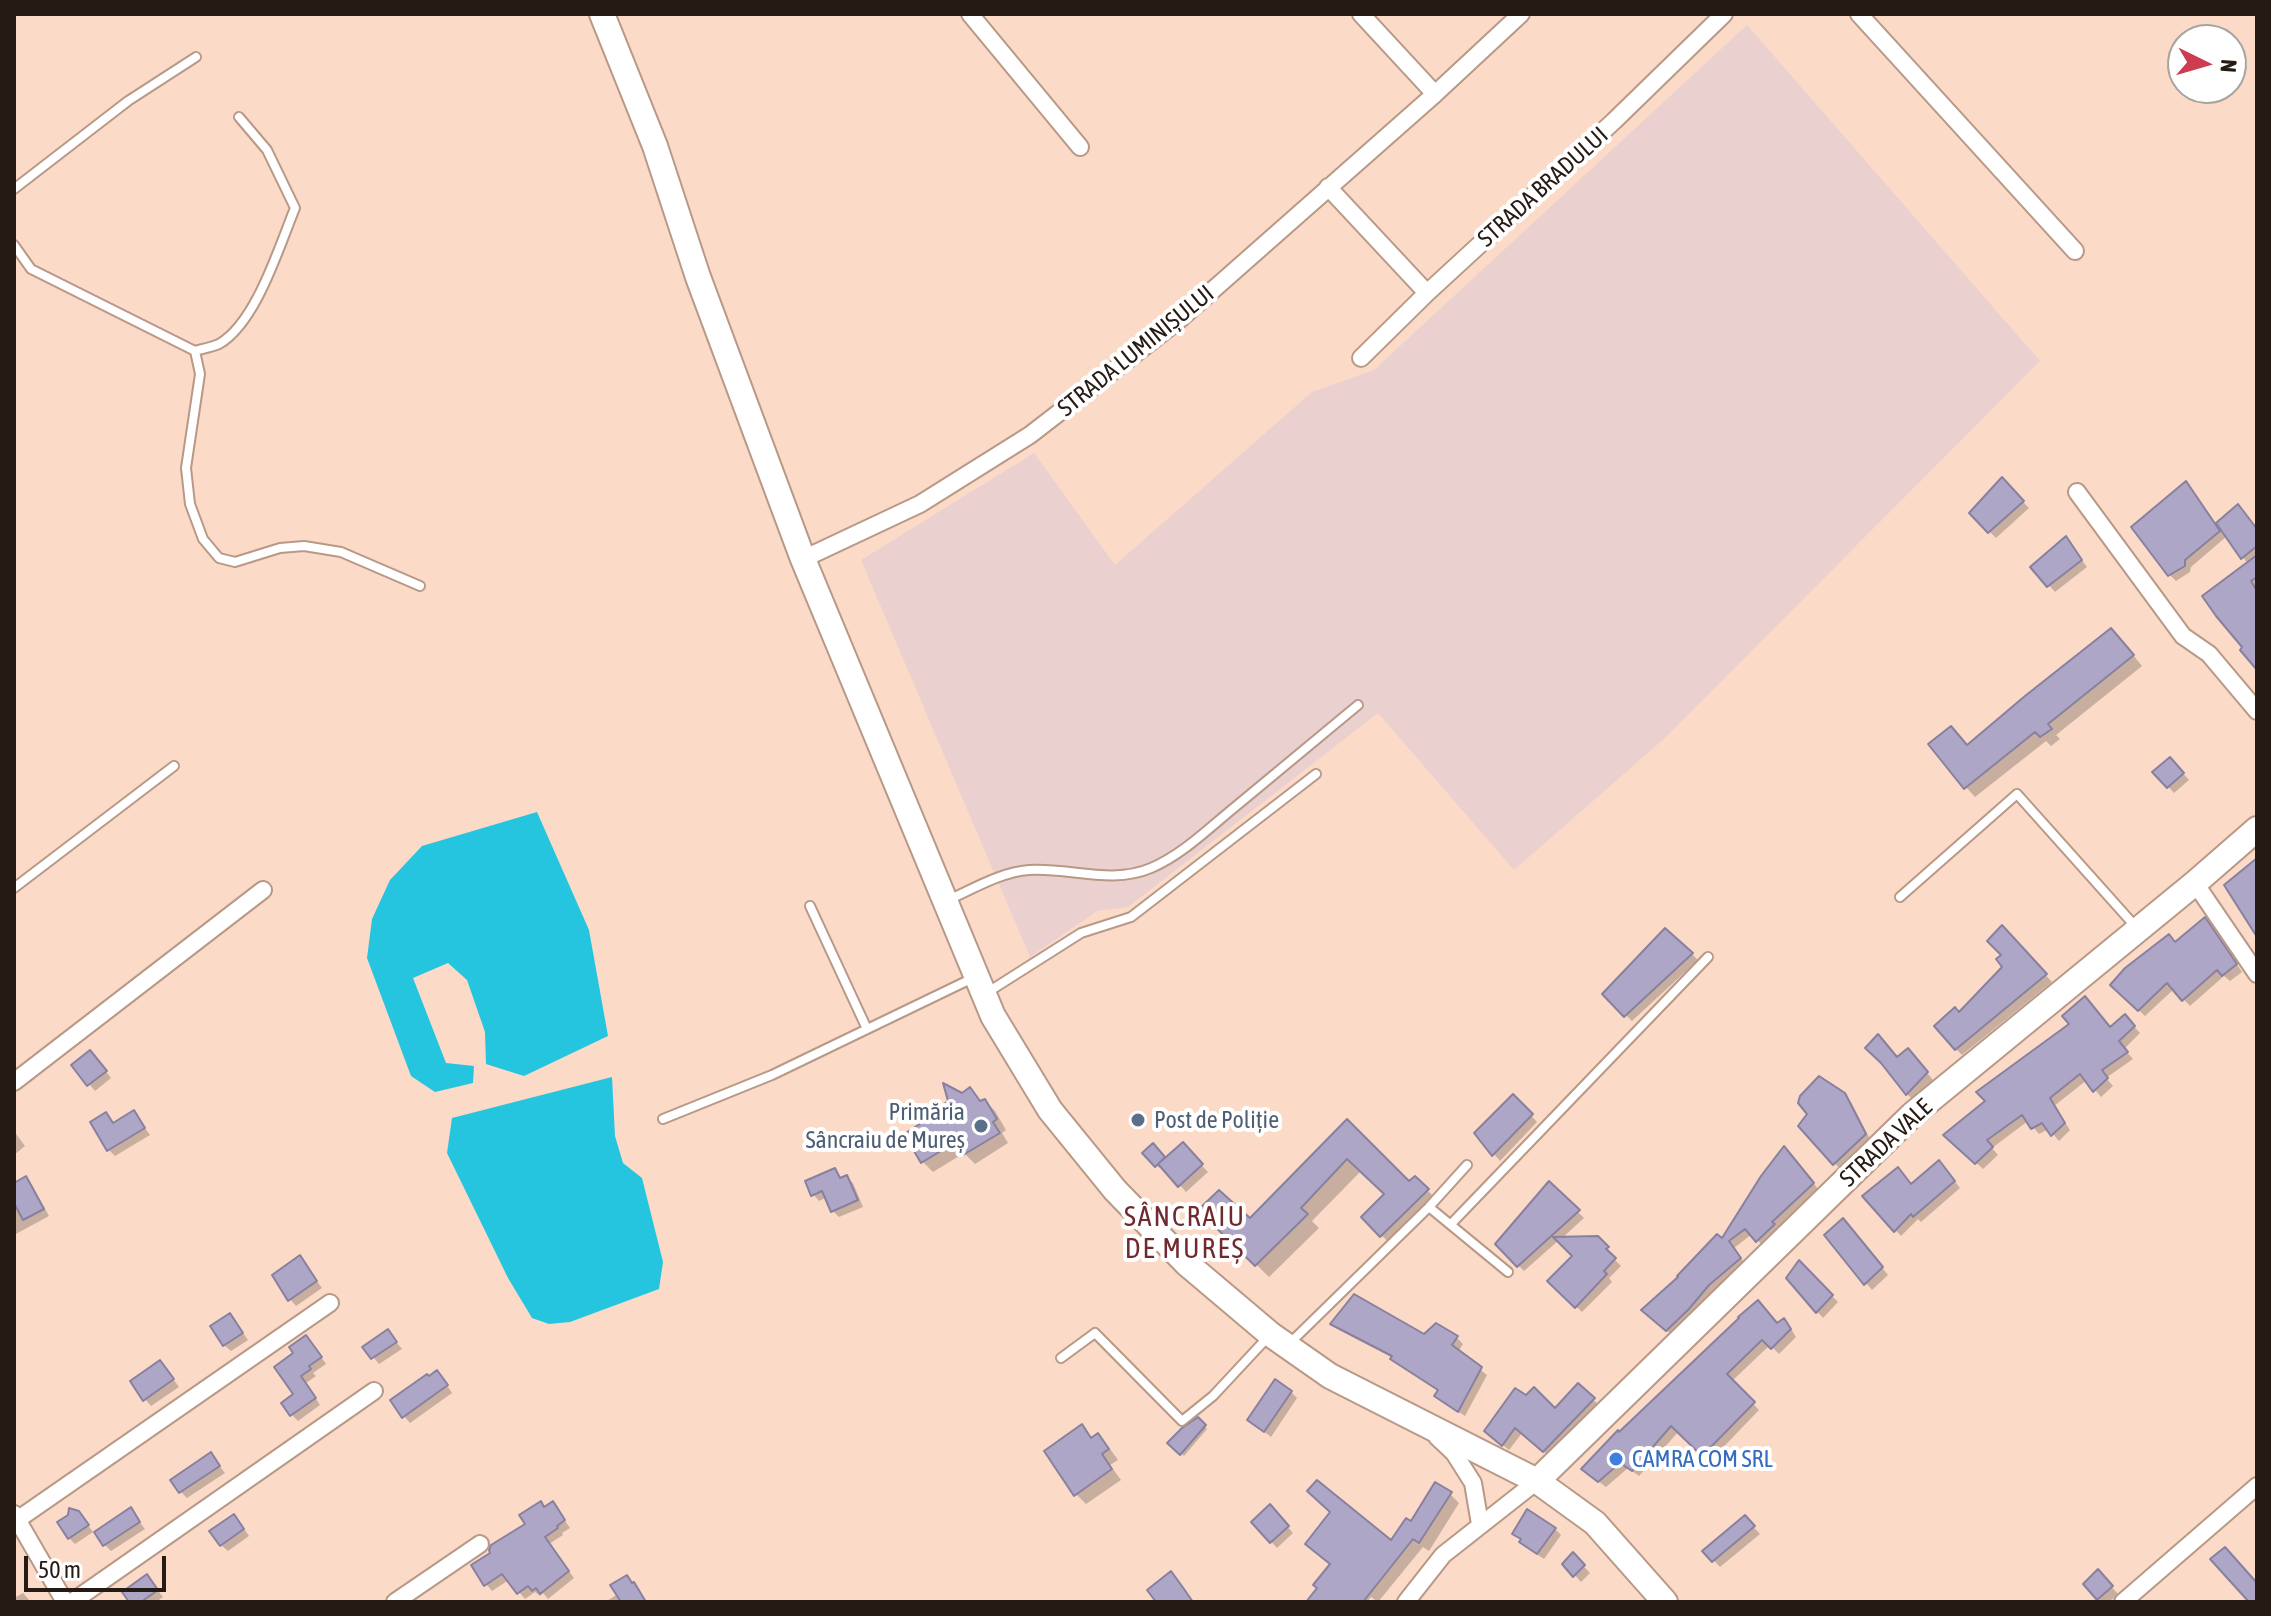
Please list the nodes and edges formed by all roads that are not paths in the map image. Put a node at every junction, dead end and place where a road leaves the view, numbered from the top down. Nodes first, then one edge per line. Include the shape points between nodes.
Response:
1 (602, 14) edge
2 (970, 14) edge
3 (1361, 14) edge
4 (1521, 14) edge
5 (1724, 14) edge
6 (1859, 14) edge
7 (196, 57) dead end
8 (1435, 94) junction
9 (239, 117) dead end
10 (1080, 147) dead end
11 (1328, 187) junction
12 (14, 189) edge
13 (14, 246) edge
14 (2075, 251) dead end
15 (1427, 293) junction
16 (195, 351) junction
17 (1361, 358) dead end
18 (2077, 492) dead end
19 (803, 559) junction
20 (420, 586) dead end
21 (1358, 705) dead end
22 (2257, 711) edge
23 (174, 766) dead end
24 (1316, 774) dead end
25 (2257, 829) edge
26 (2195, 883) junction
27 (14, 888) edge
28 (263, 890) dead end
29 (1900, 897) dead end
30 (944, 902) junction
31 (810, 906) dead end
32 (2139, 930) junction
33 (1708, 957) dead end
34 (2257, 974) edge
35 (980, 985) junction
36 (867, 1029) junction
37 (14, 1082) edge
38 (663, 1119) dead end
39 (1467, 1165) dead end
40 (1429, 1207) junction
41 (1451, 1224) junction
42 (1508, 1272) dead end
43 (330, 1303) dead end
44 (1279, 1340) junction
45 (1061, 1358) dead end
46 (374, 1391) dead end
47 (1424, 1425) junction
48 (1537, 1481) junction
49 (2257, 1486) edge
50 (16, 1517) edge
51 (1480, 1524) junction
52 (480, 1544) dead end
53 (65, 1602) edge
54 (72, 1602) edge
55 (395, 1602) edge
56 (1406, 1602) edge
57 (1665, 1602) edge
58 (2123, 1602) edge

1 - 19 main road via 655,146
2 - 10 street
3 - 8 street
4 - 8 street, STRADA LUMINIȘULUI
5 - 15 street, STRADA BRADULUI
6 - 14 street
7 - 12 lane via 128,101
8 - 11 street, STRADA LUMINIȘULUI
9 - 16 lane via 267,150 295,208 261,293 244,320 219,343
11 - 15 street
11 - 19 street, STRADA LUMINIȘULUI via 1180,319 1030,435 920,504
13 - 16 lane via 31,269
15 - 17 street, STRADA BRADULUI
16 - 20 lane via 200,374 186,468 190,504 203,539 219,558 235,562 304,546 341,552
18 - 22 street via 2183,636 2209,654
19 - 30 main road
21 - 30 lane via 1197,838 1149,869 1104,875 1025,870
23 - 27 lane
24 - 35 lane via 1131,917 1081,933
25 - 26 main road, STRADA VALE
26 - 32 main road, STRADA VALE
26 - 34 street
28 - 37 street
29 - 32 lane via 2017,794
30 - 35 main road
31 - 36 lane
32 - 48 main road, STRADA VALE via 1913,1114
33 - 41 lane
35 - 36 lane
35 - 44 main road via 1050,1110 1115,1190 1186,1263
36 - 38 lane
39 - 40 lane
40 - 41 lane
40 - 44 lane
41 - 42 lane
43 - 50 street
44 - 45 lane via 1182,1421 1095,1333
44 - 47 main road via 1330,1376
46 - 54 street
47 - 48 main road
47 - 51 street via 1454,1453 1473,1483
48 - 51 street
48 - 57 main road via 1595,1523
49 - 58 street
50 - 53 street
51 - 56 street via 1443,1555
52 - 55 street

